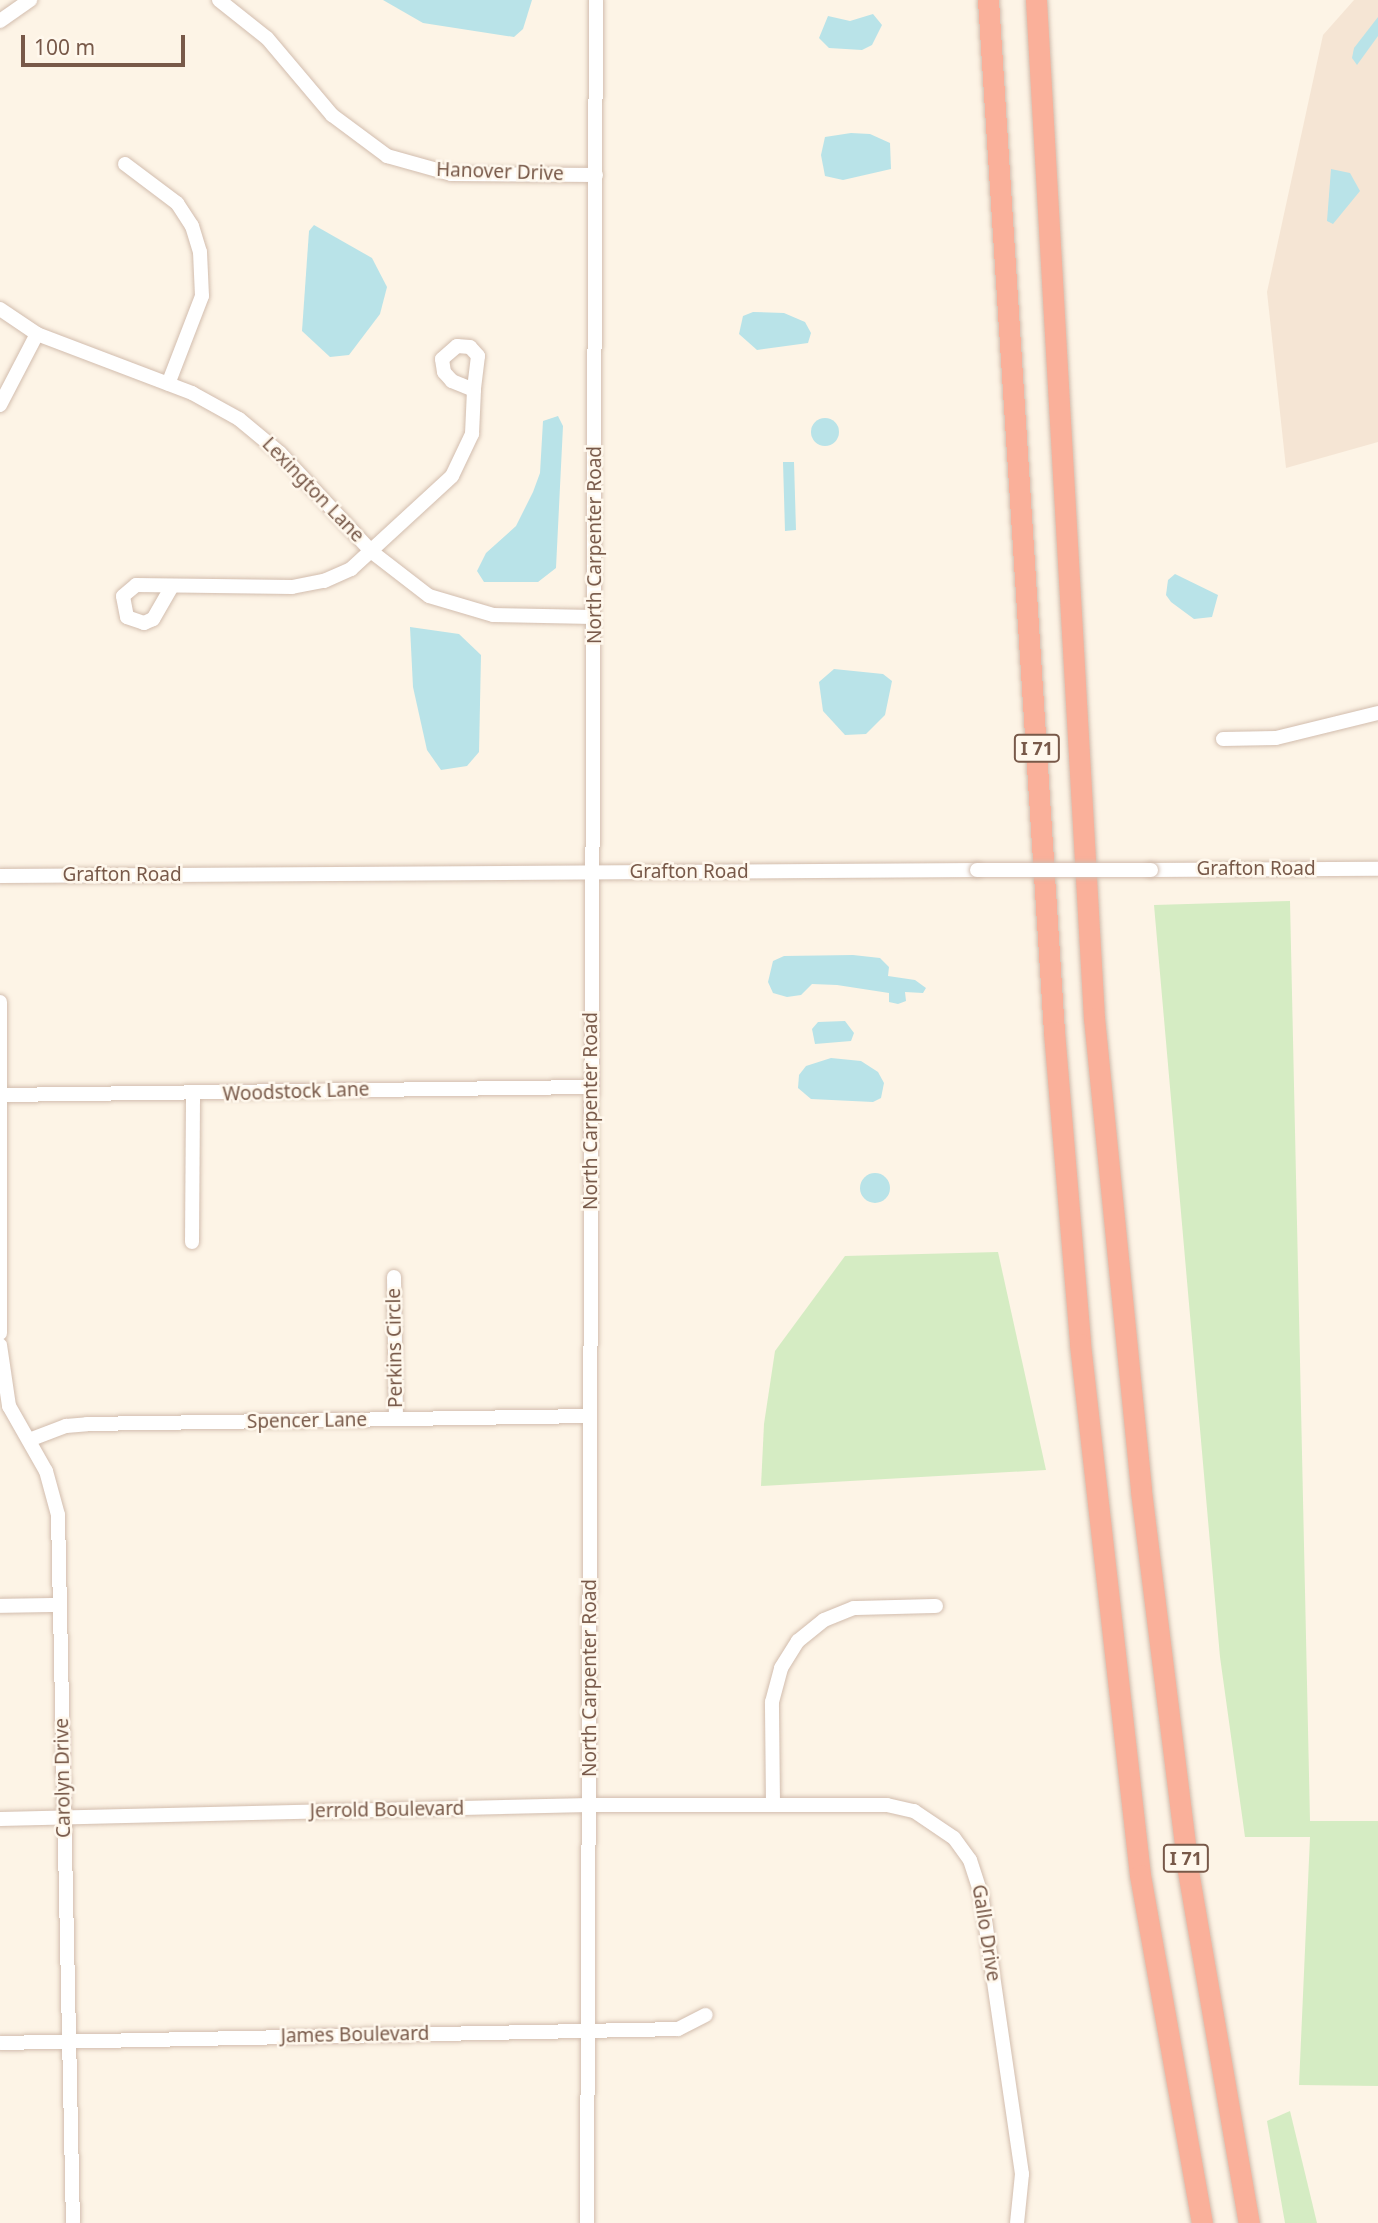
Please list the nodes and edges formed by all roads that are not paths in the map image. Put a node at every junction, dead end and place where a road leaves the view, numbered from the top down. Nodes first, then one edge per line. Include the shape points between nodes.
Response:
1 (30, 0) edge
2 (219, 0) edge
3 (596, 0) edge
4 (988, 0) edge
5 (1036, 0) edge
6 (0, 21) edge
7 (125, 164) dead end
8 (596, 175) junction
9 (0, 309) edge
10 (37, 334) junction
11 (168, 384) junction
12 (474, 390) dead end
13 (0, 405) edge
14 (372, 552) junction
15 (171, 588) dead end
16 (593, 617) junction
17 (1378, 713) edge
18 (1223, 739) dead end
19 (1378, 869) edge
20 (592, 872) junction
21 (0, 876) edge
22 (0, 1002) edge
23 (592, 1087) junction
24 (1, 1095) edge
25 (193, 1095) junction
26 (192, 1242) dead end
27 (394, 1277) dead end
28 (0, 1333) edge
29 (0, 1345) edge
30 (589, 1416) junction
31 (397, 1419) junction
32 (29, 1440) junction
33 (59, 1605) junction
34 (0, 1606) edge
35 (936, 1606) dead end
36 (773, 1804) junction
37 (589, 1805) junction
38 (64, 1818) junction
39 (0, 1819) edge
40 (706, 2015) dead end
41 (588, 2030) junction
42 (68, 2042) junction
43 (0, 2043) edge
44 (73, 2223) edge
45 (587, 2223) edge
46 (1017, 2223) edge
47 (1202, 2223) edge
48 (1249, 2223) edge

1 - 6 street
2 - 8 street, Hanover Drive via 267,38 332,116 387,156 451,174
3 - 8 street, North Carpenter Road
4 - 47 highway, I 71 via 1054,1031 1080,1344 1140,1875
5 - 48 highway, I 71 via 1096,1032 1141,1491 1188,1871
7 - 11 street via 177,203 201,252 202,296
8 - 16 street, North Carpenter Road
9 - 10 street, Lexington Lane
10 - 11 street, Lexington Lane
10 - 13 street
11 - 14 street, Lexington Lane via 219,405 258,433
12 - 14 street via 473,425 457,467
14 - 15 street via 343,573 310,585
14 - 16 street, Lexington Lane via 406,582 455,606 508,616
16 - 20 street, North Carpenter Road
17 - 18 street via 1276,738
19 - 20 street, Grafton Road, bridge
20 - 21 street, Grafton Road
20 - 23 street, North Carpenter Road
22 - 24 street
23 - 25 street, Woodstock Lane
23 - 30 street, North Carpenter Road
24 - 25 street, Woodstock Lane
24 - 28 street
25 - 26 street
27 - 31 street, Perkins Circle
29 - 32 street, Carolyn Drive via 1,1376 9,1406
30 - 31 street, Spencer Lane
30 - 37 street, North Carpenter Road
31 - 32 street, Spencer Lane via 87,1424 66,1426
32 - 33 street, Carolyn Drive via 56,1500
33 - 34 street
33 - 38 street, Carolyn Drive
35 - 36 street via 855,1608 824,1620 798,1641 780,1668 772,1702
36 - 37 street, Jerrold Boulevard
36 - 46 street, Gallo Drive via 901,1807 941,1825 965,1852 981,1892 1022,2174
37 - 38 street, Jerrold Boulevard
37 - 41 street, North Carpenter Road
38 - 39 street, Jerrold Boulevard
38 - 42 street, Carolyn Drive
40 - 41 street, James Boulevard via 678,2029
41 - 42 street, James Boulevard
41 - 45 street, North Carpenter Road
42 - 43 street, James Boulevard
42 - 44 street, Carolyn Drive

